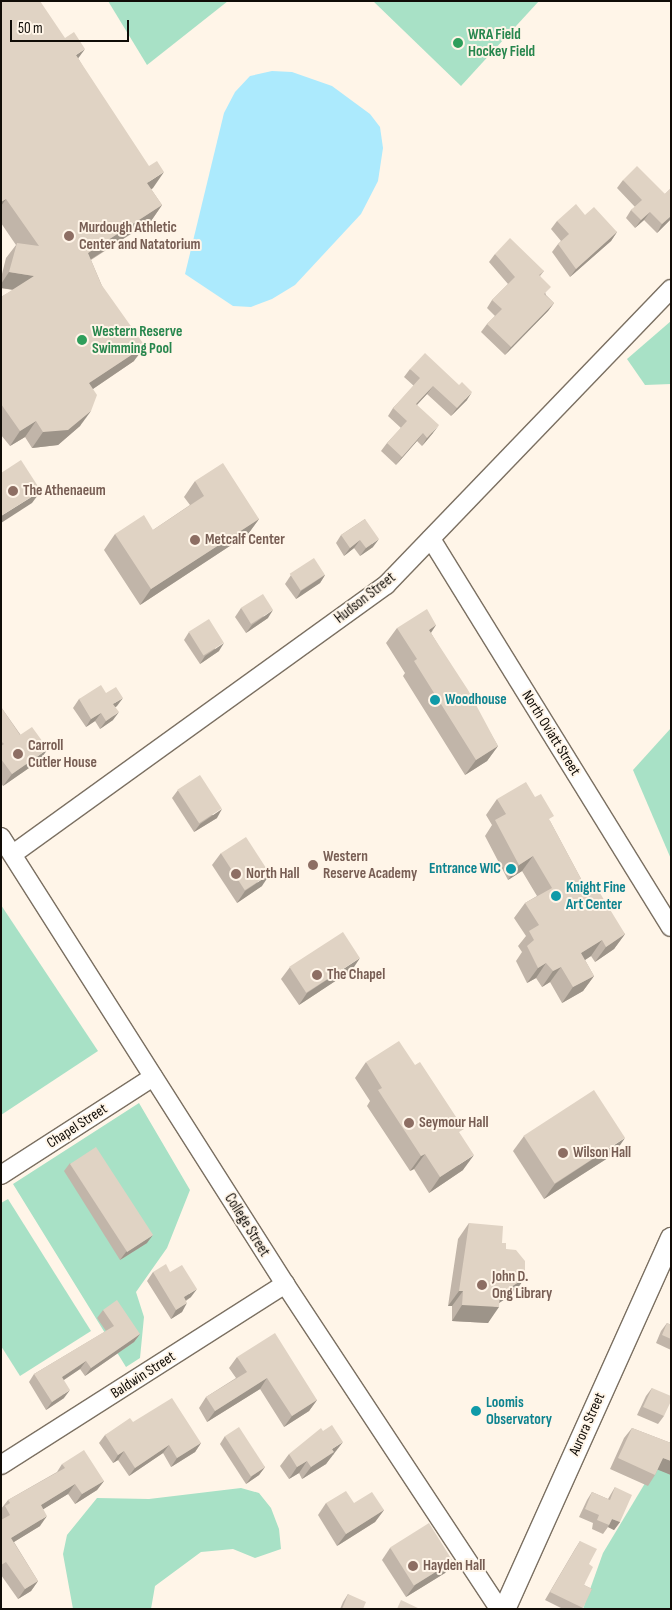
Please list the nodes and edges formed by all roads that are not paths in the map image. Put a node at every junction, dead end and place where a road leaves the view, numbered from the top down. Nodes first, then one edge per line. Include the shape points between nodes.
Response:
1 (671, 289) edge
2 (431, 539) junction
3 (1, 837) edge
4 (13, 854) junction
5 (671, 927) edge
6 (153, 1077) junction
7 (1, 1176) edge
8 (671, 1238) edge
9 (285, 1284) junction
10 (1, 1465) edge
11 (499, 1609) edge
12 (504, 1609) edge

1 - 2 street, Hudson Street
2 - 4 street, Hudson Street via 386,585
2 - 5 street, North Oviatt Street
3 - 4 street, College Street
4 - 6 street, College Street
6 - 7 street, Chapel Street
6 - 9 street, College Street
8 - 12 street, Aurora Street
9 - 10 street, Baldwin Street
9 - 11 street, College Street

